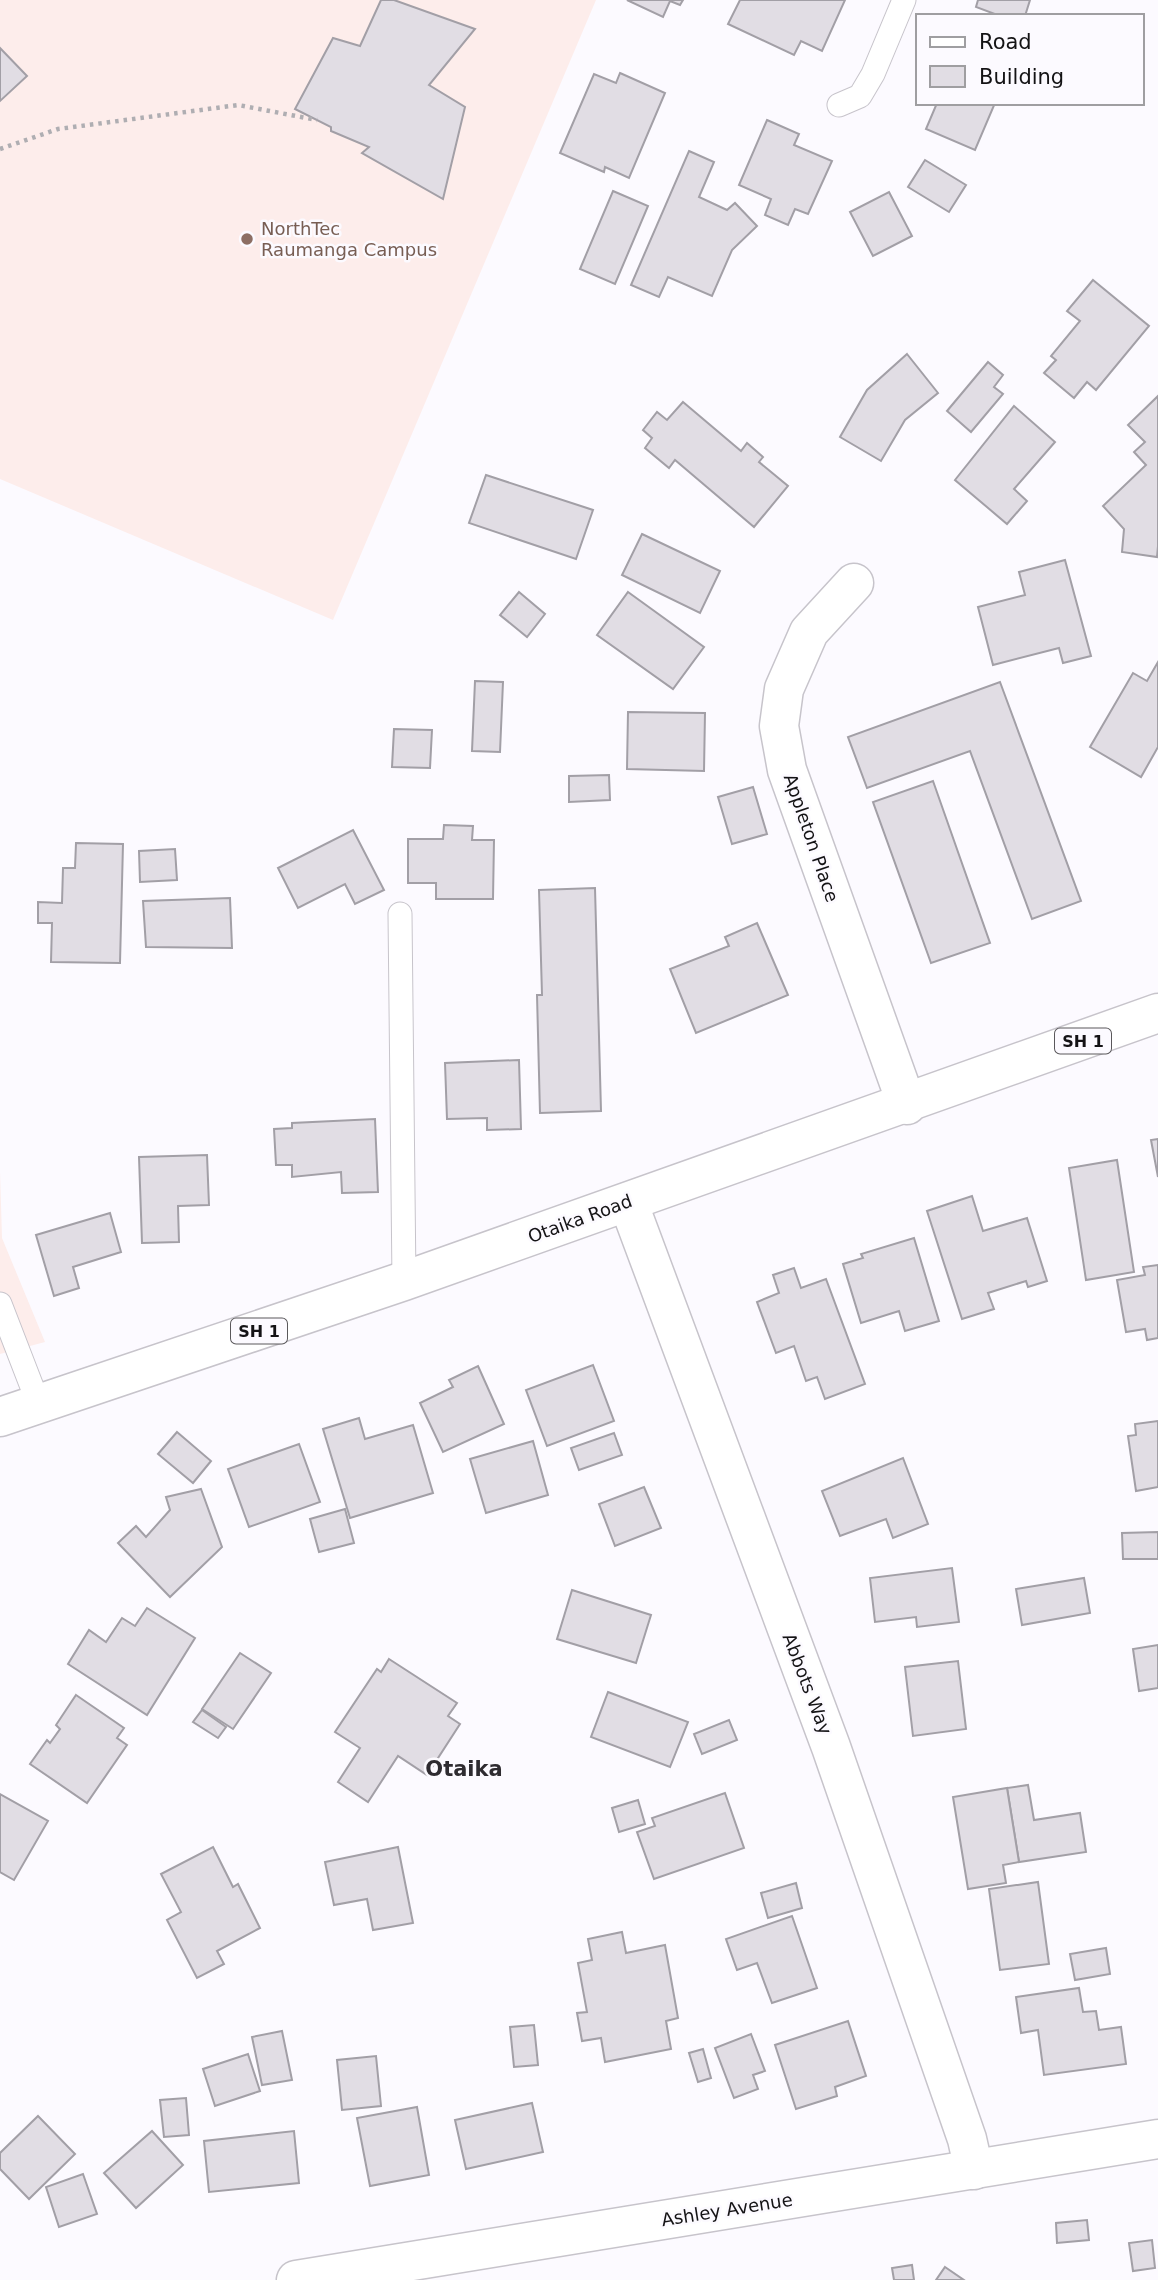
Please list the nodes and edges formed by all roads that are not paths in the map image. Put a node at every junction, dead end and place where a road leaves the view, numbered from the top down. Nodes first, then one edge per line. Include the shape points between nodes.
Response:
1 (904, 0) edge
2 (839, 105) dead end
3 (854, 583) dead end
4 (400, 914) dead end
5 (1158, 1013) edge
6 (906, 1105) junction
7 (628, 1202) junction
8 (404, 1281) junction
9 (0, 1304) edge
10 (39, 1405) junction
11 (0, 1416) edge
12 (1158, 2139) edge
13 (974, 2170) junction
14 (296, 2280) edge

1 - 2 lane via 860,96
3 - 6 main road, Appleton Place via 809,632 784,689 779,726 787,770
4 - 8 lane
5 - 6 main road, Otaika Road / SH 1
6 - 7 main road, Otaika Road / SH 1
7 - 8 main road, Otaika Road / SH 1
7 - 13 main road, Abbots Way via 831,1747
8 - 10 main road, Otaika Road / SH 1
9 - 10 lane
10 - 11 main road, Otaika Road / SH 1
12 - 13 main road, Ashley Avenue
13 - 14 main road, Ashley Avenue

